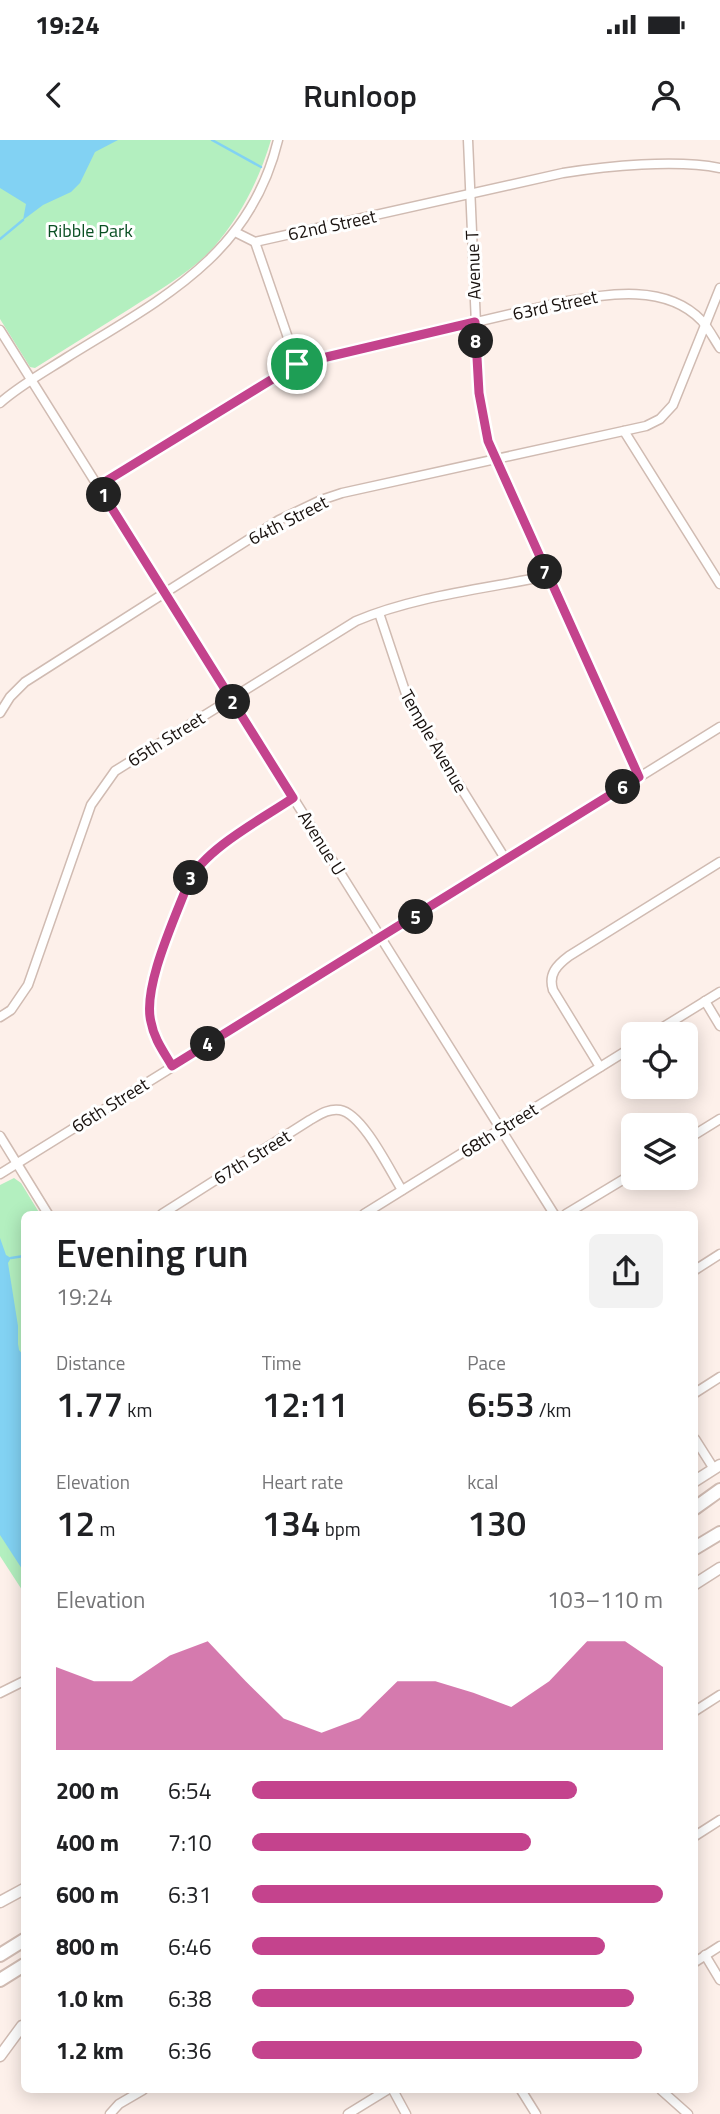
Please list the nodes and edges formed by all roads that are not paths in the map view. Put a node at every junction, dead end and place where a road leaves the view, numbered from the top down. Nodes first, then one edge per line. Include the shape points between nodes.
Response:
1 (278, 140) edge
2 (468, 140) edge
3 (720, 168) edge
4 (470, 195) junction
5 (235, 232) junction
6 (255, 242) junction
7 (720, 288) edge
8 (475, 322) junction
9 (706, 327) junction
10 (0, 330) edge
11 (720, 348) edge
12 (297, 364) junction
13 (32, 380) junction
14 (0, 403) edge
15 (624, 431) junction
16 (496, 459) junction
17 (98, 486) junction
18 (547, 576) junction
19 (720, 584) edge
20 (164, 593) junction
21 (379, 613) junction
22 (231, 698) junction
23 (0, 713) edge
24 (720, 727) edge
25 (639, 777) junction
26 (293, 798) junction
27 (506, 860) junction
28 (720, 862) edge
29 (381, 938) junction
30 (720, 992) edge
31 (705, 1001) junction
32 (0, 1017) edge
33 (671, 1022) edge
34 (720, 1026) edge
35 (621, 1054) edge
36 (172, 1066) junction
37 (600, 1066) junction
38 (720, 1119) edge
39 (500, 1129) junction
40 (698, 1133) edge
41 (0, 1136) edge
42 (17, 1163) junction
43 (0, 1174) edge
44 (621, 1181) edge
45 (402, 1191) junction
46 (46, 1211) edge
47 (167, 1211) edge
48 (369, 1211) edge
49 (552, 1211) edge
50 (571, 1211) edge
51 (720, 1254) edge
52 (698, 1268) edge
53 (720, 1377) edge
54 (698, 1391) edge
55 (698, 1443) edge
56 (717, 1467) edge
57 (698, 1479) edge
58 (720, 1490) edge
59 (720, 1500) edge
60 (698, 1506) edge
61 (698, 1513) edge
62 (720, 1533) edge
63 (698, 1546) edge
64 (720, 1568) edge
65 (698, 1582) edge
66 (21, 1682) edge
67 (0, 1693) edge
68 (720, 1695) edge
69 (698, 1709) edge
70 (720, 1820) edge
71 (698, 1834) edge
72 (21, 1891) edge
73 (0, 1902) edge
74 (21, 1942) edge
75 (720, 1946) edge
76 (0, 1955) edge
77 (705, 1955) junction
78 (698, 1960) edge
79 (21, 1967) edge
80 (0, 1980) edge
81 (720, 1980) edge
82 (21, 2028) edge
83 (21, 2029) edge
84 (0, 2045) edge
85 (0, 2056) edge
86 (138, 2093) edge
87 (382, 2093) edge
88 (395, 2093) edge
89 (523, 2093) edge
90 (664, 2093) edge
91 (110, 2114) edge
92 (348, 2114) edge
93 (406, 2114) edge
94 (536, 2114) edge
95 (688, 2114) edge

1 - 5 street via 261,188
2 - 4 street, Avenue T
3 - 4 street, 62nd Street via 674,164 596,168
4 - 6 street, 62nd Street
4 - 8 street, Avenue T
5 - 6 street
5 - 13 street via 184,283
6 - 12 street
7 - 9 street, 64th Street
8 - 9 street, 63rd Street via 599,295 635,293 691,312
8 - 12 street, 63rd Street
8 - 16 street, Avenue T via 482,420
9 - 11 street, 63rd Street
9 - 15 street, 64th Street via 670,411 646,426
10 - 13 street, Avenue U
12 - 17 street, 63rd Street
13 - 14 street
13 - 17 street, Avenue U
15 - 16 street, 64th Street
15 - 19 street
16 - 18 street, Avenue T
16 - 20 street, 64th Street via 321,500 279,520
17 - 20 street, Avenue U
18 - 21 street, 65th Street
18 - 25 street, Avenue T
20 - 22 street, Avenue U
20 - 23 street, 64th Street via 25,682
21 - 22 street, 65th Street via 356,621
21 - 27 street, Temple Avenue via 410,706
22 - 26 street, Avenue U
22 - 32 street, 65th Street via 115,771 103,785 76,843 28,985 11,1010
24 - 25 street, 66th Street
25 - 27 street, 66th Street
26 - 29 street, Avenue U
26 - 36 street via 218,848 189,881 149,1001 155,1037
27 - 29 street, 66th Street
28 - 37 street via 555,968 551,979 557,997
29 - 36 street, 66th Street
29 - 39 street, Avenue U
30 - 31 street
31 - 33 street
31 - 34 street
35 - 37 street, 68th Street
36 - 42 street, 66th Street
37 - 39 street, 68th Street
38 - 40 street
39 - 45 street, 68th Street
39 - 49 street, Avenue U
41 - 42 street
42 - 43 street, 66th Street
42 - 46 street
44 - 50 street
45 - 47 street, 67th Street via 361,1125 346,1112 335,1110
45 - 48 street, 68th Street
51 - 52 street
53 - 54 street
55 - 56 street
56 - 57 main road
58 - 60 highway
59 - 61 highway
62 - 63 highway
64 - 65 main road
66 - 67 street
68 - 69 street
70 - 71 street
72 - 73 main road
74 - 76 highway
75 - 77 street
77 - 78 street
77 - 81 street
79 - 80 highway
82 - 84 main road
83 - 85 main road
86 - 91 street
87 - 92 street
88 - 93 street
89 - 94 street
90 - 95 street

